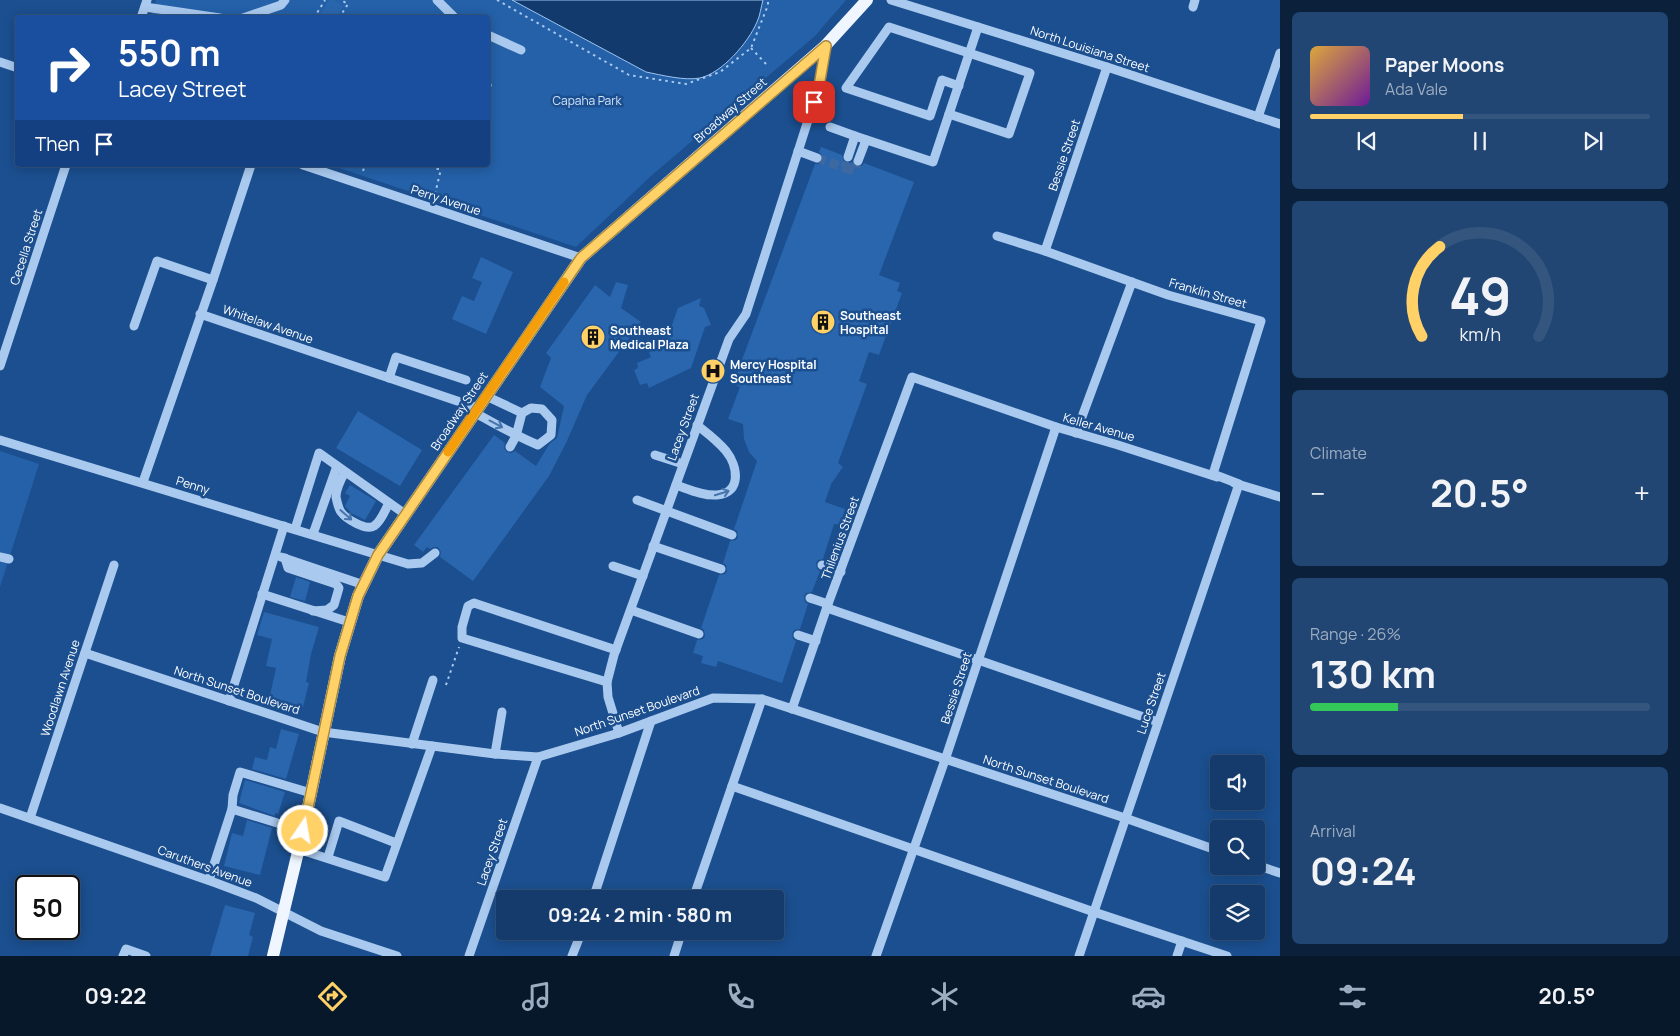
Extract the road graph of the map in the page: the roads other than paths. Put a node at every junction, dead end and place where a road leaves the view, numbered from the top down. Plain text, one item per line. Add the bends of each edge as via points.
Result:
1 (285, 0) edge
2 (437, 0) edge
3 (867, 0) edge
4 (892, 0) edge
5 (146, 3) edge
6 (142, 15) edge
7 (205, 15) edge
8 (252, 15) edge
9 (452, 15) edge
10 (978, 27) junction
11 (490, 36) edge
12 (826, 46) junction
13 (520, 50) dead end
14 (969, 52) junction
15 (1280, 53) edge
16 (0, 62) edge
17 (15, 67) edge
18 (1107, 67) junction
19 (958, 86) junction
20 (949, 114) junction
21 (1258, 117) junction
22 (1280, 124) edge
23 (830, 127) dead end
24 (856, 136) junction
25 (866, 140) junction
26 (798, 151) junction
27 (848, 157) tunnel mouth
28 (817, 158) tunnel mouth
29 (858, 160) tunnel mouth
30 (65, 167) edge
31 (250, 167) edge
32 (308, 167) edge
33 (997, 236) dead end
34 (1045, 251) junction
35 (581, 258) junction
36 (213, 280) junction
37 (1132, 282) junction
38 (200, 314) junction
39 (134, 326) dead end
40 (0, 366) edge
41 (912, 377) joint
42 (389, 378) junction
43 (466, 380) dead end
44 (486, 396) junction
45 (476, 411) junction
46 (522, 413) junction
47 (697, 425) junction
48 (1056, 427) junction
49 (1076, 433) junction
50 (516, 436) junction
51 (0, 440) edge
52 (510, 447) dead end
53 (656, 455) dead end
54 (683, 464) junction
55 (341, 469) junction
56 (143, 482) junction
57 (1238, 484) junction
58 (676, 485) junction
59 (1280, 497) edge
60 (636, 500) dead end
61 (389, 504) junction
62 (666, 512) junction
63 (405, 514) junction
64 (284, 526) junction
65 (295, 529) junction
66 (313, 534) junction
67 (732, 535) dead end
68 (654, 546) junction
69 (435, 553) dead end
70 (275, 555) junction
71 (378, 555) junction
72 (285, 558) junction
73 (114, 565) dead end
74 (822, 565) dead end
75 (613, 566) dead end
76 (721, 569) dead end
77 (841, 572) junction
78 (643, 576) junction
79 (364, 586) junction
80 (262, 594) junction
81 (810, 598) dead end
82 (828, 606) junction
83 (631, 610) junction
84 (313, 611) junction
85 (349, 622) junction
86 (699, 634) dead end
87 (798, 635) dead end
88 (816, 641) junction
89 (616, 650) junction
90 (85, 653) junction
91 (978, 660) junction
92 (433, 680) dead end
93 (607, 682) junction
94 (762, 699) junction
95 (229, 701) junction
96 (792, 709) junction
97 (502, 712) dead end
98 (651, 721) junction
99 (1158, 722) junction
100 (323, 732) junction
101 (619, 733) junction
102 (412, 744) junction
103 (432, 746) junction
104 (496, 754) junction
105 (538, 756) junction
106 (945, 760) junction
107 (732, 786) junction
108 (311, 793) junction
109 (0, 808) edge
110 (232, 809) junction
111 (30, 818) junction
112 (1125, 818) junction
113 (303, 831) junction
114 (396, 844) junction
115 (1210, 848) edge
116 (298, 849) junction
117 (914, 850) junction
118 (328, 857) junction
119 (1265, 868) edge
120 (1280, 873) edge
121 (209, 880) junction
122 (596, 890) edge
123 (696, 890) edge
124 (1094, 912) junction
125 (283, 913) junction
126 (578, 940) edge
127 (679, 940) edge
128 (1182, 941) junction
129 (123, 956) edge
130 (146, 956) edge
131 (273, 956) edge
132 (397, 956) edge
133 (469, 956) edge
134 (572, 956) edge
135 (674, 956) edge
136 (876, 956) edge
137 (1079, 956) edge
138 (1177, 956) edge
139 (1227, 956) edge

1 - 8 street via 281,5
2 - 9 street
3 - 12 main road, Broadway Street
4 - 10 street, North Louisiana Street
5 - 6 street
5 - 7 street
10 - 14 street
10 - 18 street, North Louisiana Street
11 - 13 street
12 - 26 street, Lacey Street via 819,86
12 - 35 main road, Broadway Street
14 - 19 street
14 - 19 street via 889,27 846,88 930,116 942,80
14 - 20 street via 1030,73 1009,134
15 - 21 street
16 - 17 street
18 - 21 street, North Louisiana Street
18 - 34 street, Bessie Street
19 - 20 street
20 - 25 street via 933,162
21 - 22 street, North Louisiana Street
23 - 24 street
24 - 25 street
24 - 27 street
25 - 29 street
26 - 28 street
26 - 47 street, Lacey Street via 746,314 729,339
30 - 40 street, Cecella Street
31 - 36 street
32 - 35 street, Perry Avenue
33 - 34 street, Franklin Street
34 - 37 street, Franklin Street
35 - 44 main road, Broadway Street
36 - 38 street
36 - 39 street via 157,261
37 - 49 street
37 - 57 street, Franklin Street via 1261,321 1213,474
38 - 42 street, Whitelaw Avenue
38 - 56 street
41 - 48 street, Keller Avenue
41 - 77 street, Thilenius Street
42 - 43 street via 396,358
42 - 45 street, Whitelaw Avenue
44 - 45 main road, Broadway Street
44 - 46 street
45 -> 50 street, Whitelaw Avenue
45 - 63 main road, Broadway Street
46 - 50 street
46 - 50 street via 530,408 542,409 552,420 551,435 538,445
47 - 54 street, Lacey Street
58 -> 47 street via 716,495 726,494 736,480 727,452
48 - 49 street, Keller Avenue
48 - 91 street, Bessie Street
49 - 57 street, Keller Avenue
50 - 52 street
51 - 56 street, Penny
53 - 54 street
54 - 58 street, Lacey Street
55 - 61 street
55 -> 61 street via 336,498 345,516 364,528 370,528 378,522
55 - 65 street via 319,453
55 - 66 street
56 - 64 street, Penny
57 - 59 street, Keller Avenue
57 - 99 street, Luce Street
58 - 62 street, Lacey Street
60 - 62 street
61 - 63 street
62 - 67 street
62 - 68 street, Lacey Street
63 - 71 main road, Broadway Street
64 - 65 street, Penny
64 - 70 street
65 - 66 street, Penny
66 - 71 street, Penny
68 - 76 street
68 - 78 street, Lacey Street
69 - 71 street, Penny via 422,564 408,564
70 - 72 street
70 - 80 street
71 - 79 main road, Broadway Street
72 - 79 street
72 - 84 street via 288,568 336,584 339,588 334,606
73 - 90 street, Woodlawn Avenue
74 - 77 street
75 - 78 street
77 - 82 street, Thilenius Street
78 - 83 street, Lacey Street
79 - 85 main road, Broadway Street
80 - 84 street
80 - 95 street
81 - 82 street
82 - 88 street, Thilenius Street
82 - 91 street
83 - 86 street
83 - 89 street, Lacey Street
84 - 85 street
85 - 100 main road, Broadway Street
87 - 88 street
88 - 96 street, Thilenius Street
89 - 93 street, Lacey Street
89 - 93 street via 474,603 468,606 462,627 462,638
90 - 95 street, North Sunset Boulevard
90 - 111 street, Woodlawn Avenue
91 - 99 street
91 - 106 street, Bessie Street
92 - 102 street
93 - 101 street, Lacey Street
94 - 96 street, North Sunset Boulevard
94 - 98 street, North Sunset Boulevard via 714,698
94 - 107 street
95 - 100 street, North Sunset Boulevard
96 - 106 street, North Sunset Boulevard
97 - 104 street
98 - 101 street, North Sunset Boulevard
98 - 122 street
99 - 112 street, Luce Street
100 - 102 street, North Sunset Boulevard
100 - 108 main road, Broadway Street
101 - 105 street, North Sunset Boulevard
102 - 103 street, North Sunset Boulevard
103 - 104 street, North Sunset Boulevard
103 - 114 street
104 - 105 street, North Sunset Boulevard
105 - 133 street, Lacey Street
106 - 112 street, North Sunset Boulevard
106 - 117 street, Bessie Street
107 - 117 street
107 - 123 street
108 - 110 street via 240,772
108 - 113 main road, Broadway Street
109 - 111 street, Caruthers Avenue
110 - 113 street
110 - 121 street
111 - 121 street, Caruthers Avenue
112 - 115 street, North Sunset Boulevard
112 - 124 street, Luce Street
113 - 116 main road, Broadway Street
114 - 118 street via 385,877
114 - 118 street via 339,821
116 - 118 street
116 - 125 main road, Broadway Street
117 - 124 street
117 - 136 street, Bessie Street
119 - 120 street
121 - 125 street, Caruthers Avenue via 256,898
124 - 128 street
124 - 137 street, Luce Street
125 - 131 main road, Broadway Street
125 - 132 street, Caruthers Avenue via 321,931
126 - 134 street
127 - 135 street
128 - 138 street
128 - 139 street
129 - 130 street via 126,950

